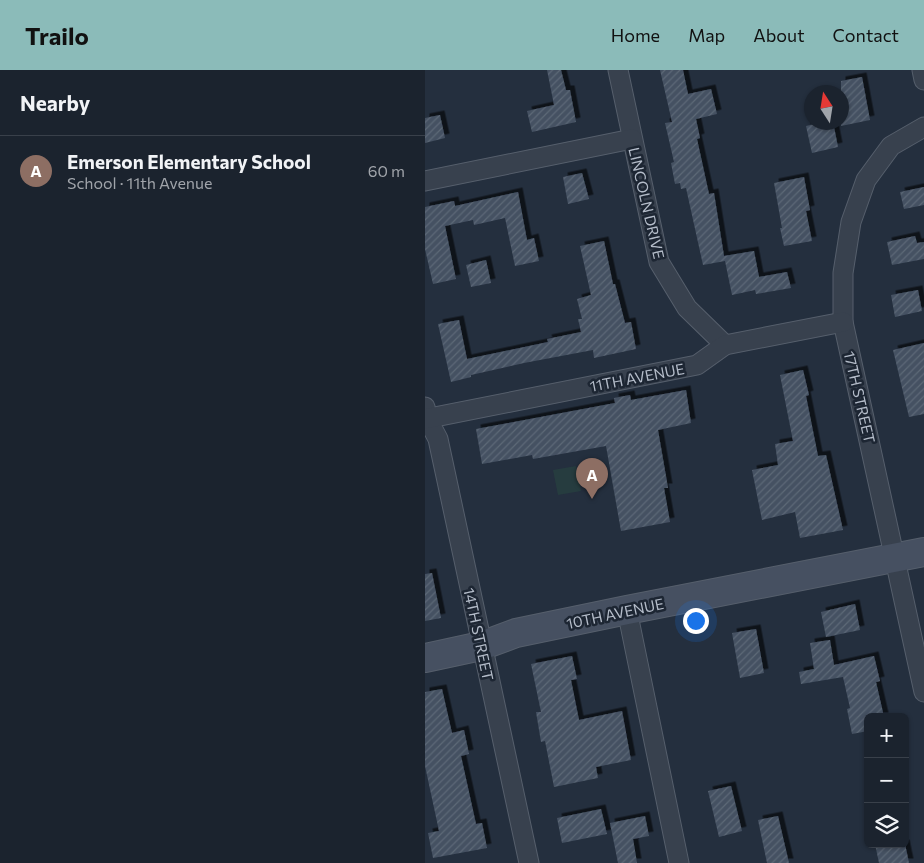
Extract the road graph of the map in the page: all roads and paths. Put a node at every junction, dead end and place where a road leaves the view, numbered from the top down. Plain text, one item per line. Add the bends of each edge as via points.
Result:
1 (618, 70) edge
2 (922, 70) edge
3 (924, 80) edge
4 (924, 126) edge
5 (632, 138) junction
6 (425, 181) edge
7 (843, 322) junction
8 (725, 345) junction
9 (426, 414) edge
10 (924, 552) edge
11 (895, 557) junction
12 (627, 610) junction
13 (481, 646) junction
14 (425, 658) edge
15 (924, 692) edge
16 (529, 863) edge
17 (679, 863) edge

1 - 5 street, LINCOLN DRIVE
2 - 3 street
4 - 7 street, 17TH STREET via 891,146 866,180 851,222 843,274
5 - 6 street
5 - 8 street, LINCOLN DRIVE via 659,262 687,308
7 - 8 street, 11TH AVENUE
7 - 11 street, 17TH STREET
8 - 9 street, 11TH AVENUE via 697,365
9 - 13 street, 14TH STREET via 438,439
10 - 11 street, 10TH AVENUE
11 - 12 street, 10TH AVENUE
11 - 15 street, 17TH STREET
12 - 13 street, 10TH AVENUE via 516,633
12 - 17 street
13 - 14 street, 10TH AVENUE
13 - 16 street, 14TH STREET

